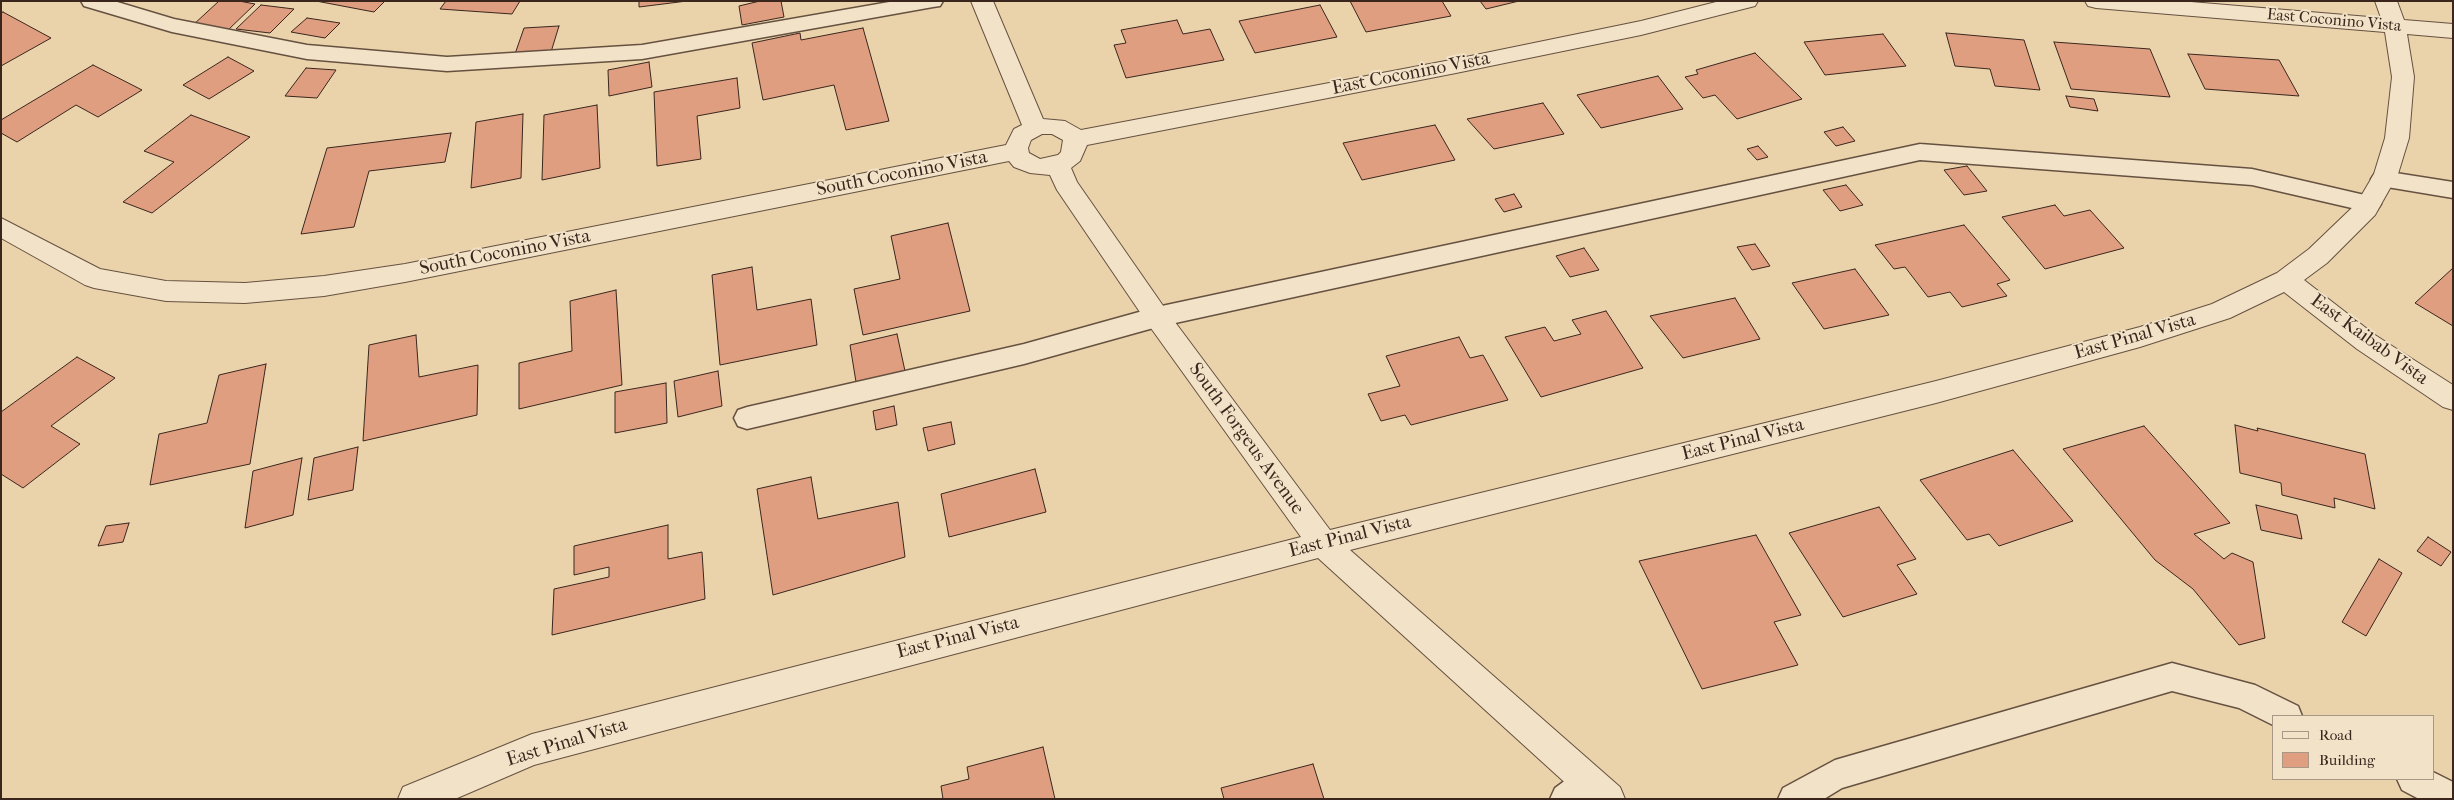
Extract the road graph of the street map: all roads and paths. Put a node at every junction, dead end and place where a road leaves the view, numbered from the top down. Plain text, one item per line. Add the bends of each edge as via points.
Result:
1 (91, 1) edge
2 (933, 1) edge
3 (982, 1) edge
4 (1746, 1) edge
5 (2096, 1) edge
6 (2386, 1) edge
7 (2394, 27) junction
8 (2453, 31) edge
9 (1035, 128) junction
10 (1074, 139) junction
11 (1016, 151) junction
12 (1058, 165) junction
13 (2383, 180) junction
14 (2453, 190) edge
15 (2369, 204) junction
16 (1, 227) edge
17 (2286, 280) junction
18 (1157, 317) junction
19 (2453, 399) edge
20 (747, 418) dead end
21 (1323, 544) junction
22 (2285, 715) edge
23 (2415, 780) edge
24 (1588, 793) edge
25 (2453, 798) edge
26 (415, 799) edge
27 (1794, 799) edge

1 - 2 lane via 172,26 307,52 447,64 642,52
3 - 9 street
4 - 10 street, East Coconino Vista via 1641,28
5 - 7 street, East Coconino Vista
6 - 7 street, East Pinal Vista
7 - 8 street, East Coconino Vista
7 - 13 street, East Pinal Vista via 2403,77 2402,103 2397,138
9 - 10 street via 1057,127 1066,130
9 - 11 street via 1022,135
10 - 12 street via 1072,155
11 - 12 street via 1022,161 1038,167
11 - 16 street, South Coconino Vista via 405,273 324,286 245,293 166,291 94,278
12 - 18 street, South Forgeus Avenue via 1066,184
13 - 14 lane
13 - 15 street, East Pinal Vista
15 - 17 street, East Pinal Vista via 2348,229
15 - 18 lane via 2252,177 1920,152
17 - 19 street, East Kaibab Vista via 2366,342
17 - 21 street, East Pinal Vista via 2221,311 2140,337 1936,392
18 - 20 lane via 1024,354
18 - 21 street, South Forgeus Avenue
21 - 24 street, South Forgeus Avenue
21 - 26 street, East Pinal Vista via 532,750
22 - 27 lane via 2244,695 2172,677 1835,775
23 - 25 lane

